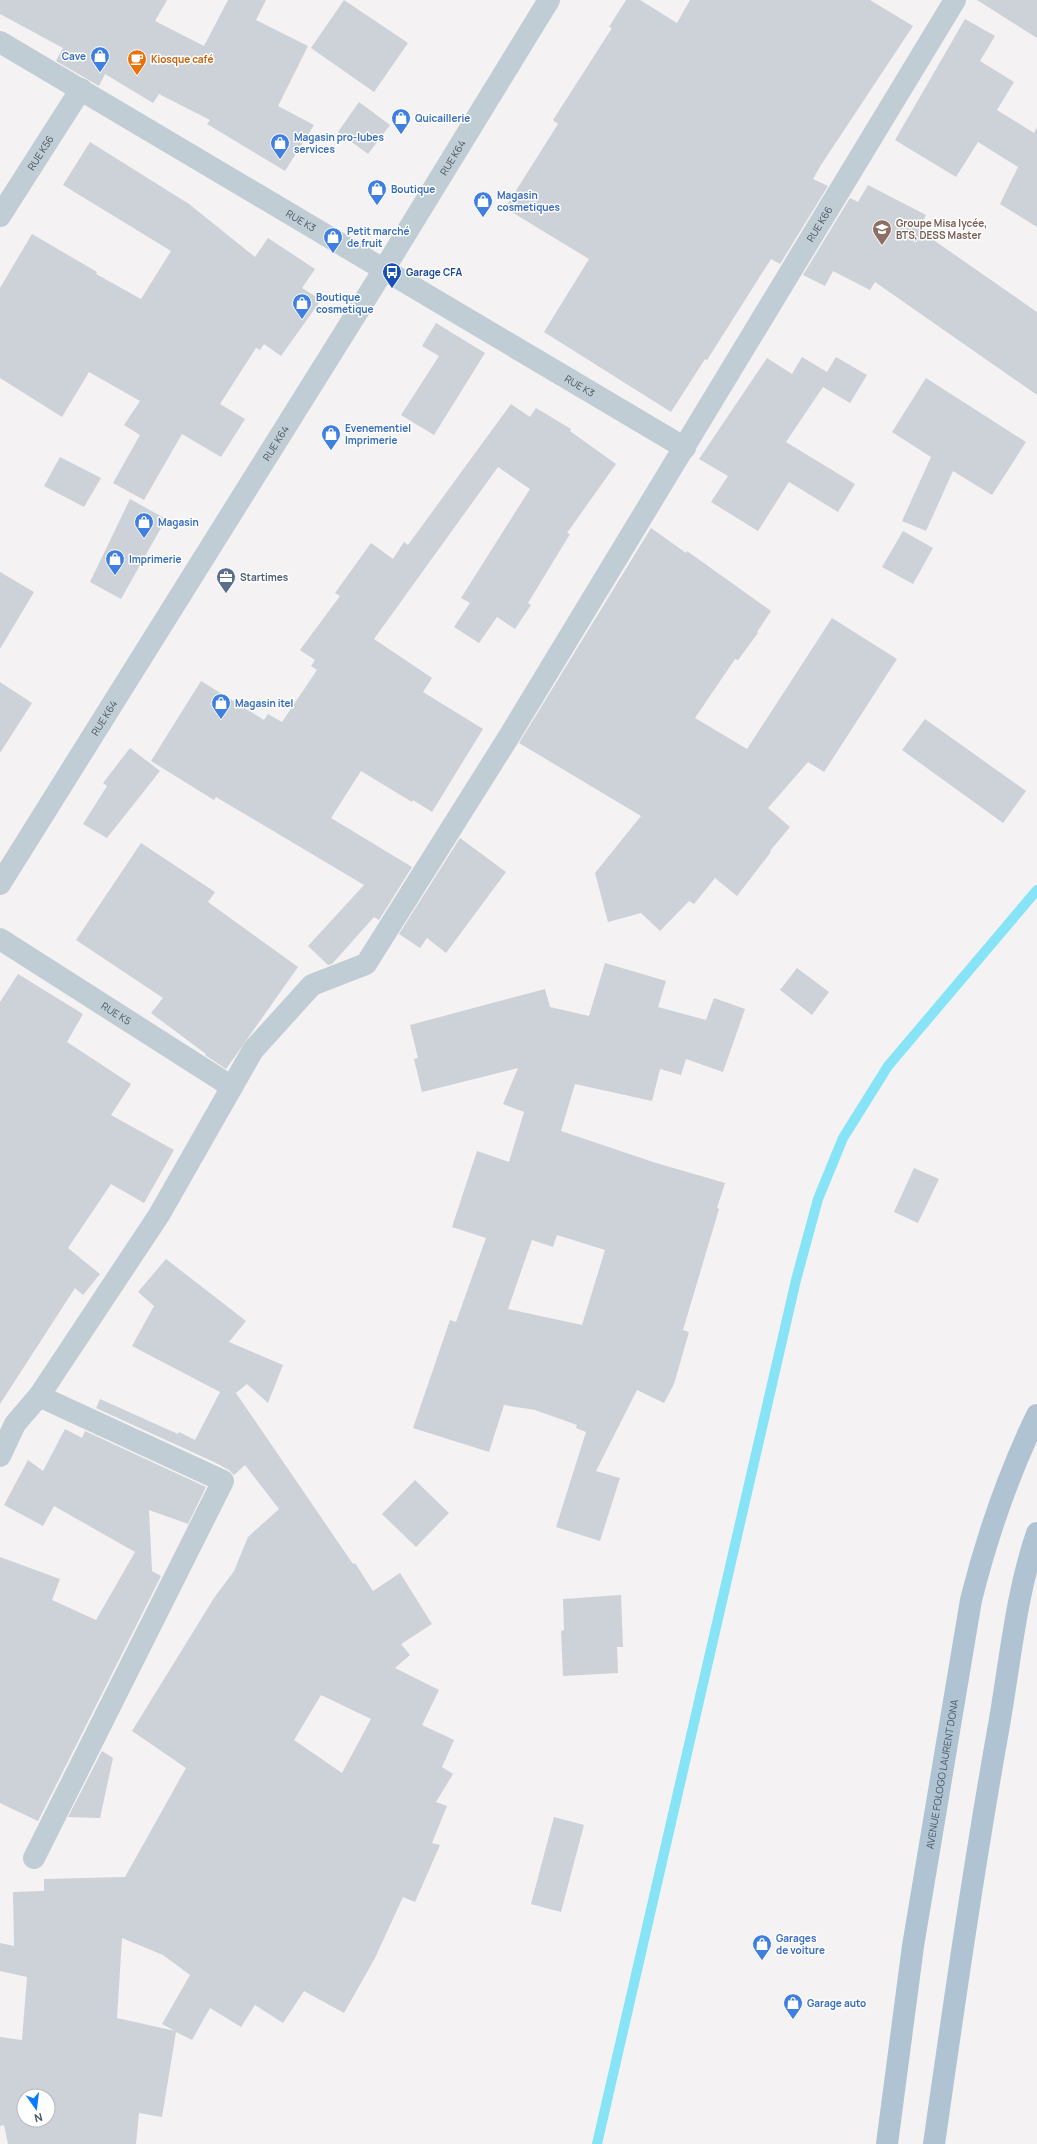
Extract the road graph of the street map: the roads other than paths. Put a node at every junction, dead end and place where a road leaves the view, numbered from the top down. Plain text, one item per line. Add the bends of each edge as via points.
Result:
1 (549, 0) edge
2 (955, 0) edge
3 (0, 42) edge
4 (80, 89) junction
5 (0, 216) edge
6 (383, 271) junction
7 (685, 448) junction
8 (0, 884) edge
9 (0, 938) edge
10 (232, 1087) junction
11 (39, 1396) junction
12 (1037, 1415) edge
13 (0, 1456) edge
14 (1037, 1533) edge
15 (34, 1858) dead end
16 (887, 2144) edge
17 (934, 2144) edge

1 - 6 street, RUE K64
2 - 7 street, RUE K66
3 - 4 street, RUE K3
4 - 5 street, RUE K56
4 - 6 street, RUE K3
6 - 7 street, RUE K3
6 - 8 street, RUE K64
7 - 10 street, RUE K66 via 366,964 312,985 253,1050
9 - 10 street, RUE K5
10 - 11 street, RUE K66 via 160,1215
11 - 13 street, RUE K66 via 15,1424
11 - 15 street via 223,1481
12 - 16 main road, AVENUE FOLOGO LAURENT DONA via 1000,1500 971,1600 913,1946
14 - 17 main road via 1024,1583 970,1895

